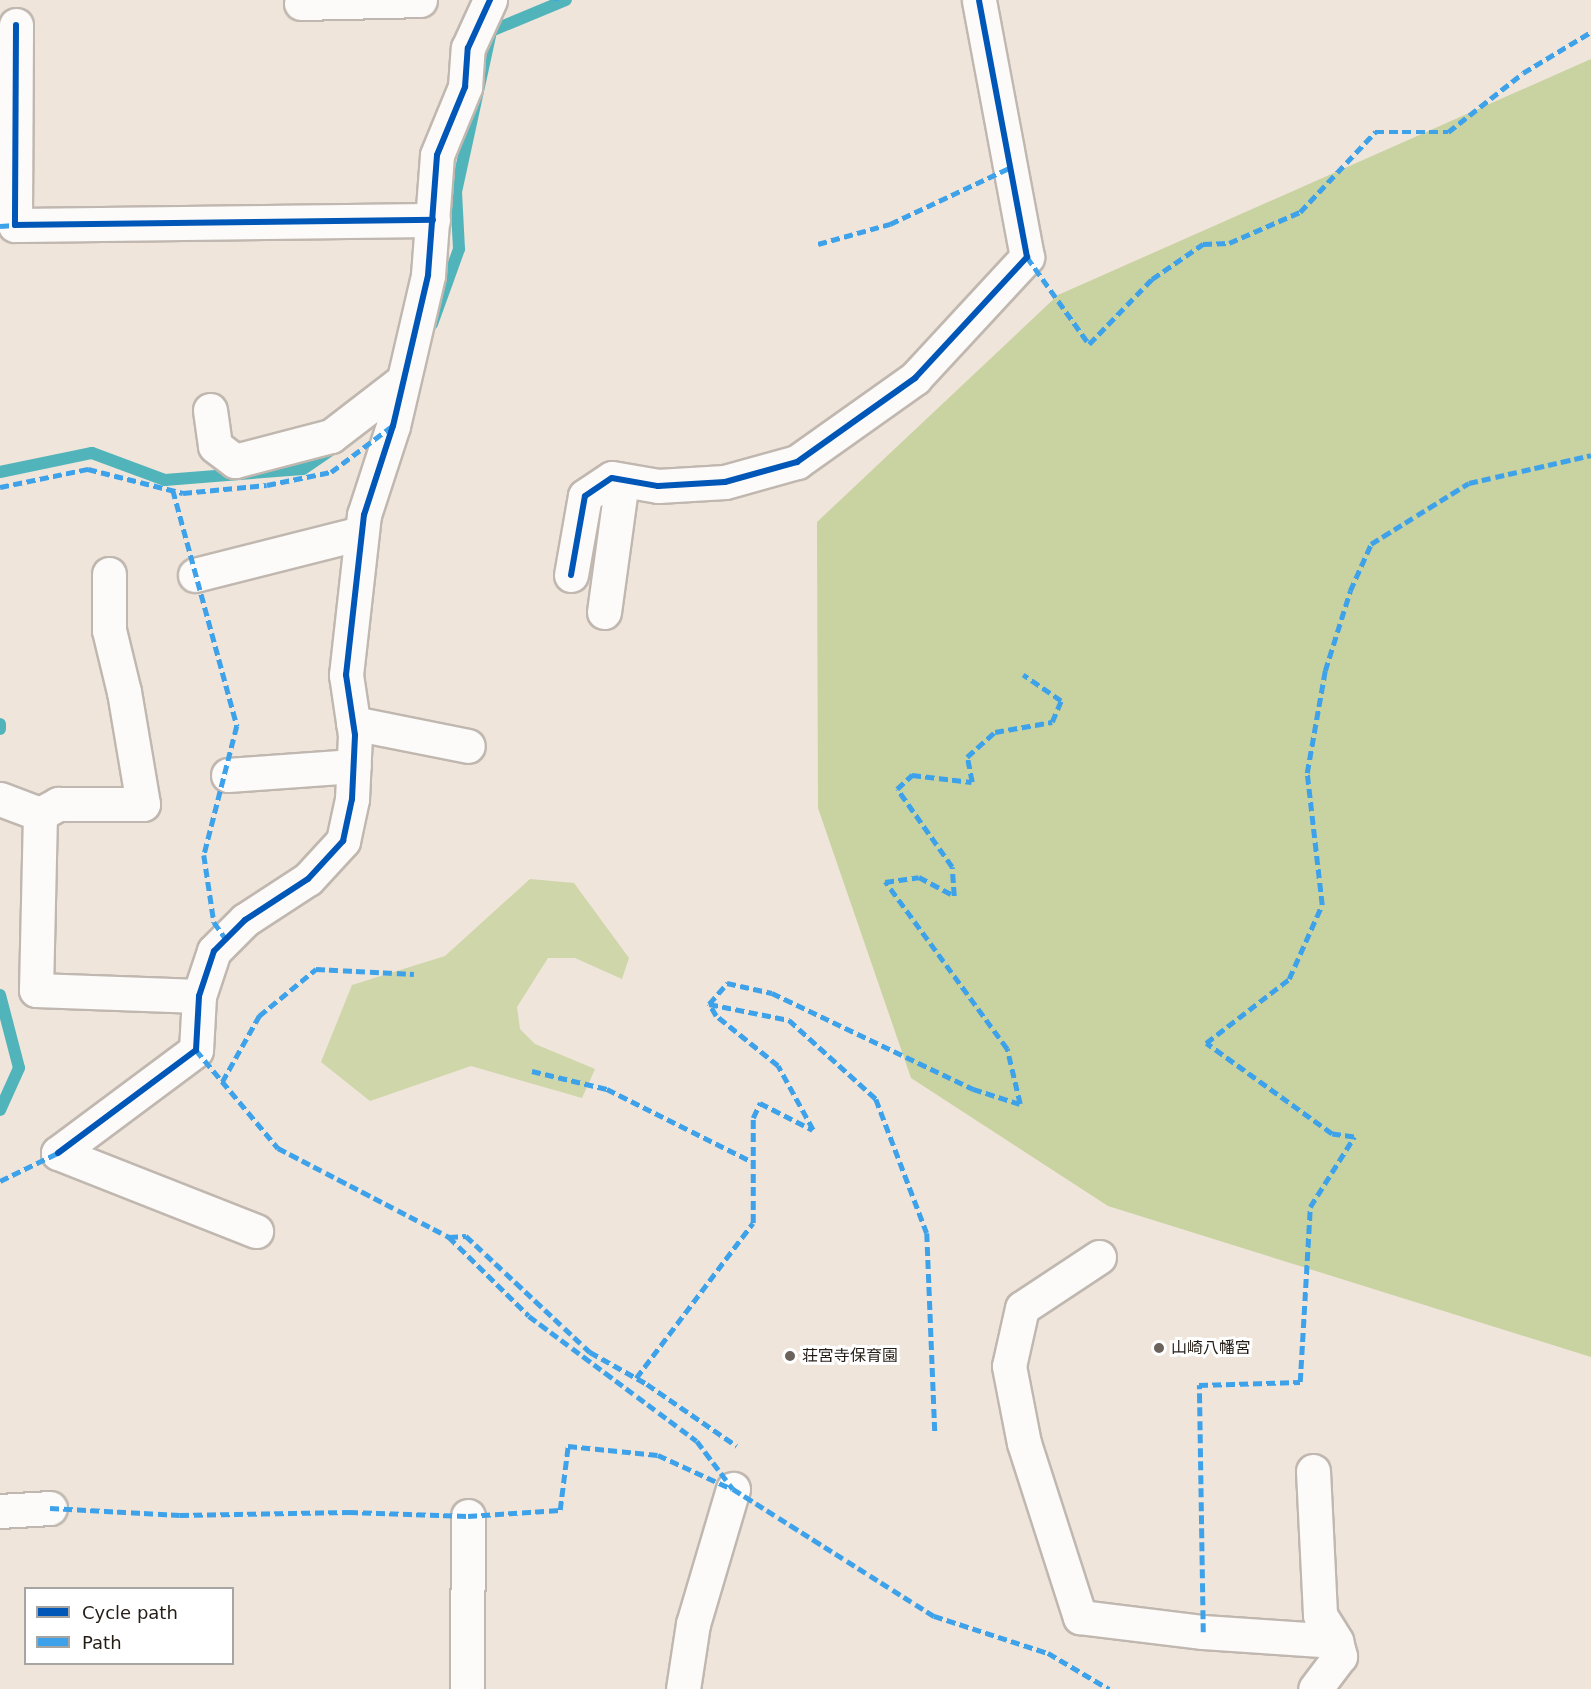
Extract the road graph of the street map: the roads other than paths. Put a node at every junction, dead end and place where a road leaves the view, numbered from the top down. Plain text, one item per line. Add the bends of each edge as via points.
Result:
1 (420, 0) edge
2 (490, 0) edge
3 (980, 0) edge
4 (301, 3) dead end
5 (16, 25) dead end
6 (433, 220) junction
7 (401, 382) junction
8 (210, 410) dead end
9 (622, 480) junction
10 (361, 533) junction
11 (109, 574) dead end
12 (570, 575) dead end
13 (195, 576) dead end
14 (604, 612) dead end
15 (353, 723) junction
16 (468, 746) dead end
17 (354, 766) junction
18 (228, 775) dead end
19 (0, 799) edge
20 (40, 814) junction
21 (199, 996) junction
22 (256, 1231) dead end
23 (1099, 1257) dead end
24 (1314, 1471) dead end
25 (733, 1489) dead end
26 (50, 1508) dead end
27 (0, 1511) edge
28 (468, 1516) dead end
29 (1336, 1641) junction
30 (466, 1689) edge
31 (684, 1689) edge
32 (1315, 1689) edge

1 - 4 street
2 - 6 street via 468,48 465,87 437,155
3 - 9 street via 1027,257 915,378 797,462 725,482 658,486
5 - 6 street via 15,225
6 - 7 street via 428,275
7 - 8 street via 331,436 235,461 215,446
7 - 10 street via 393,426
9 - 12 street via 612,478 585,496
9 - 14 street
10 - 13 street
10 - 15 street via 346,675
11 - 20 street via 109,630 143,804 58,804
15 - 16 street
15 - 17 street
17 - 18 street
17 - 21 street via 343,842 308,879 245,920 214,951
19 - 20 street
20 - 21 street via 36,990
21 - 22 street via 196,1050 58,1153
23 - 29 street via 1022,1308 1009,1366 1024,1443 1080,1617 1203,1632
24 - 29 street via 1320,1615
25 - 31 street via 693,1624
26 - 27 street
28 - 30 street
29 - 32 street via 1340,1656

